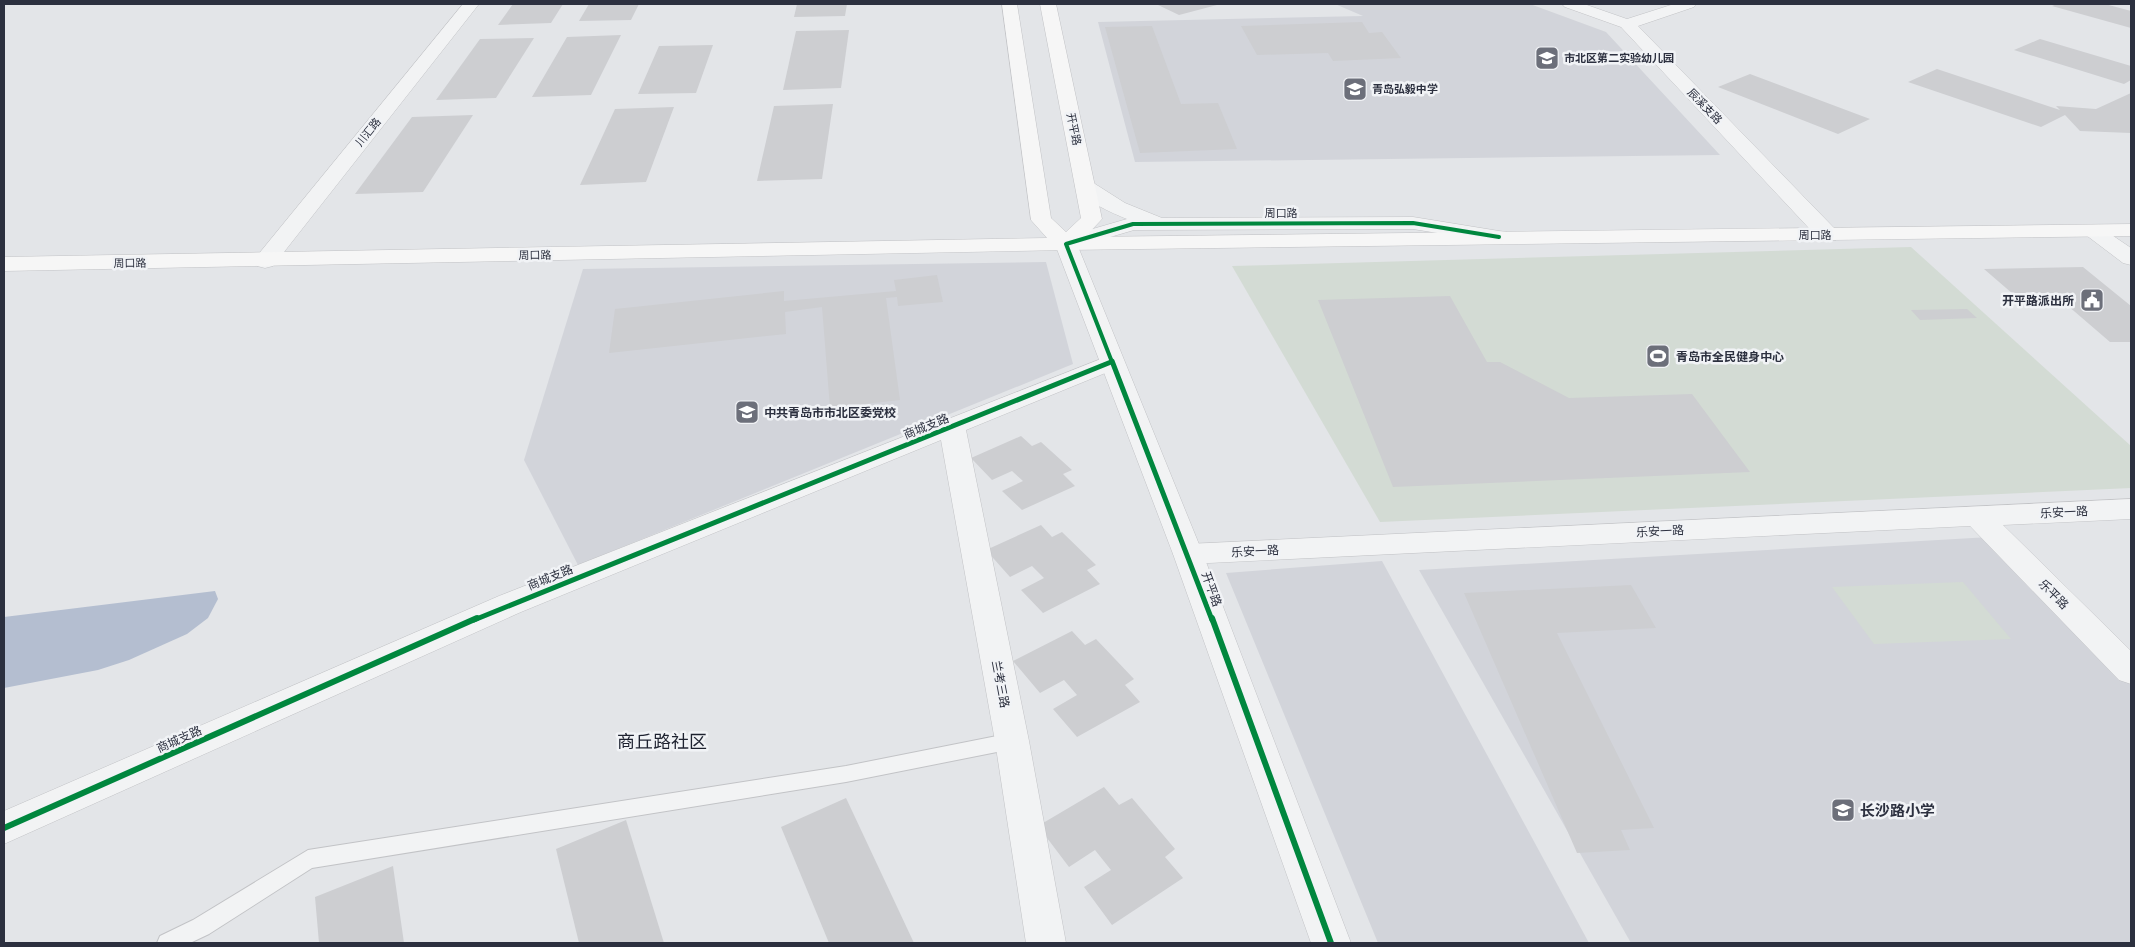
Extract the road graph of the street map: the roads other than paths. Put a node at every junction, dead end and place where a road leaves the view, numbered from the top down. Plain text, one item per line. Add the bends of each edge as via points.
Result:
1 (471, 4) edge
2 (1009, 4) edge
3 (1048, 4) edge
4 (1570, 4) edge
5 (1689, 4) edge
6 (1626, 24) junction
7 (1085, 186) junction
8 (1165, 224) junction
9 (2131, 230) edge
10 (2093, 231) junction
11 (1828, 235) junction
12 (1499, 238) junction
13 (1066, 244) junction
14 (2131, 258) edge
15 (265, 261) junction
16 (4, 264) edge
17 (1111, 362) junction
18 (952, 426) junction
19 (2131, 509) edge
20 (1977, 516) junction
21 (1188, 554) junction
22 (2131, 672) edge
23 (1012, 741) junction
24 (4, 828) edge
25 (197, 935) edge
26 (168, 943) edge
27 (1046, 943) edge
28 (1331, 943) edge

1 - 15 street, 川汇路
2 - 13 main road, 开平路 via 1041,220
3 - 7 main road, 开平路
4 - 6 street
5 - 6 street
6 - 11 street, 辰溪支路
7 - 8 street via 1110,205
7 - 13 main road, 开平路 via 1092,219
8 - 12 street, 周口路 via 1413,223
8 - 13 street, 周口路 via 1133,224
9 - 10 main road, 周口路
10 - 11 main road, 周口路
10 - 14 street
11 - 12 main road, 周口路
12 - 13 main road, 周口路
13 - 15 main road, 周口路
13 - 17 street, 开平路
15 - 16 main road, 周口路
17 - 18 street, 商城支路
17 - 21 street, 开平路
18 - 23 street, 兰考三路
18 - 24 street, 商城支路 via 510,604
19 - 20 street, 乐安一路
20 - 21 street, 乐安一路
20 - 22 street, 乐平路
21 - 28 street, 开平路
23 - 25 lane via 846,774 308,859
23 - 27 street, 兰考三路
25 - 26 lane

